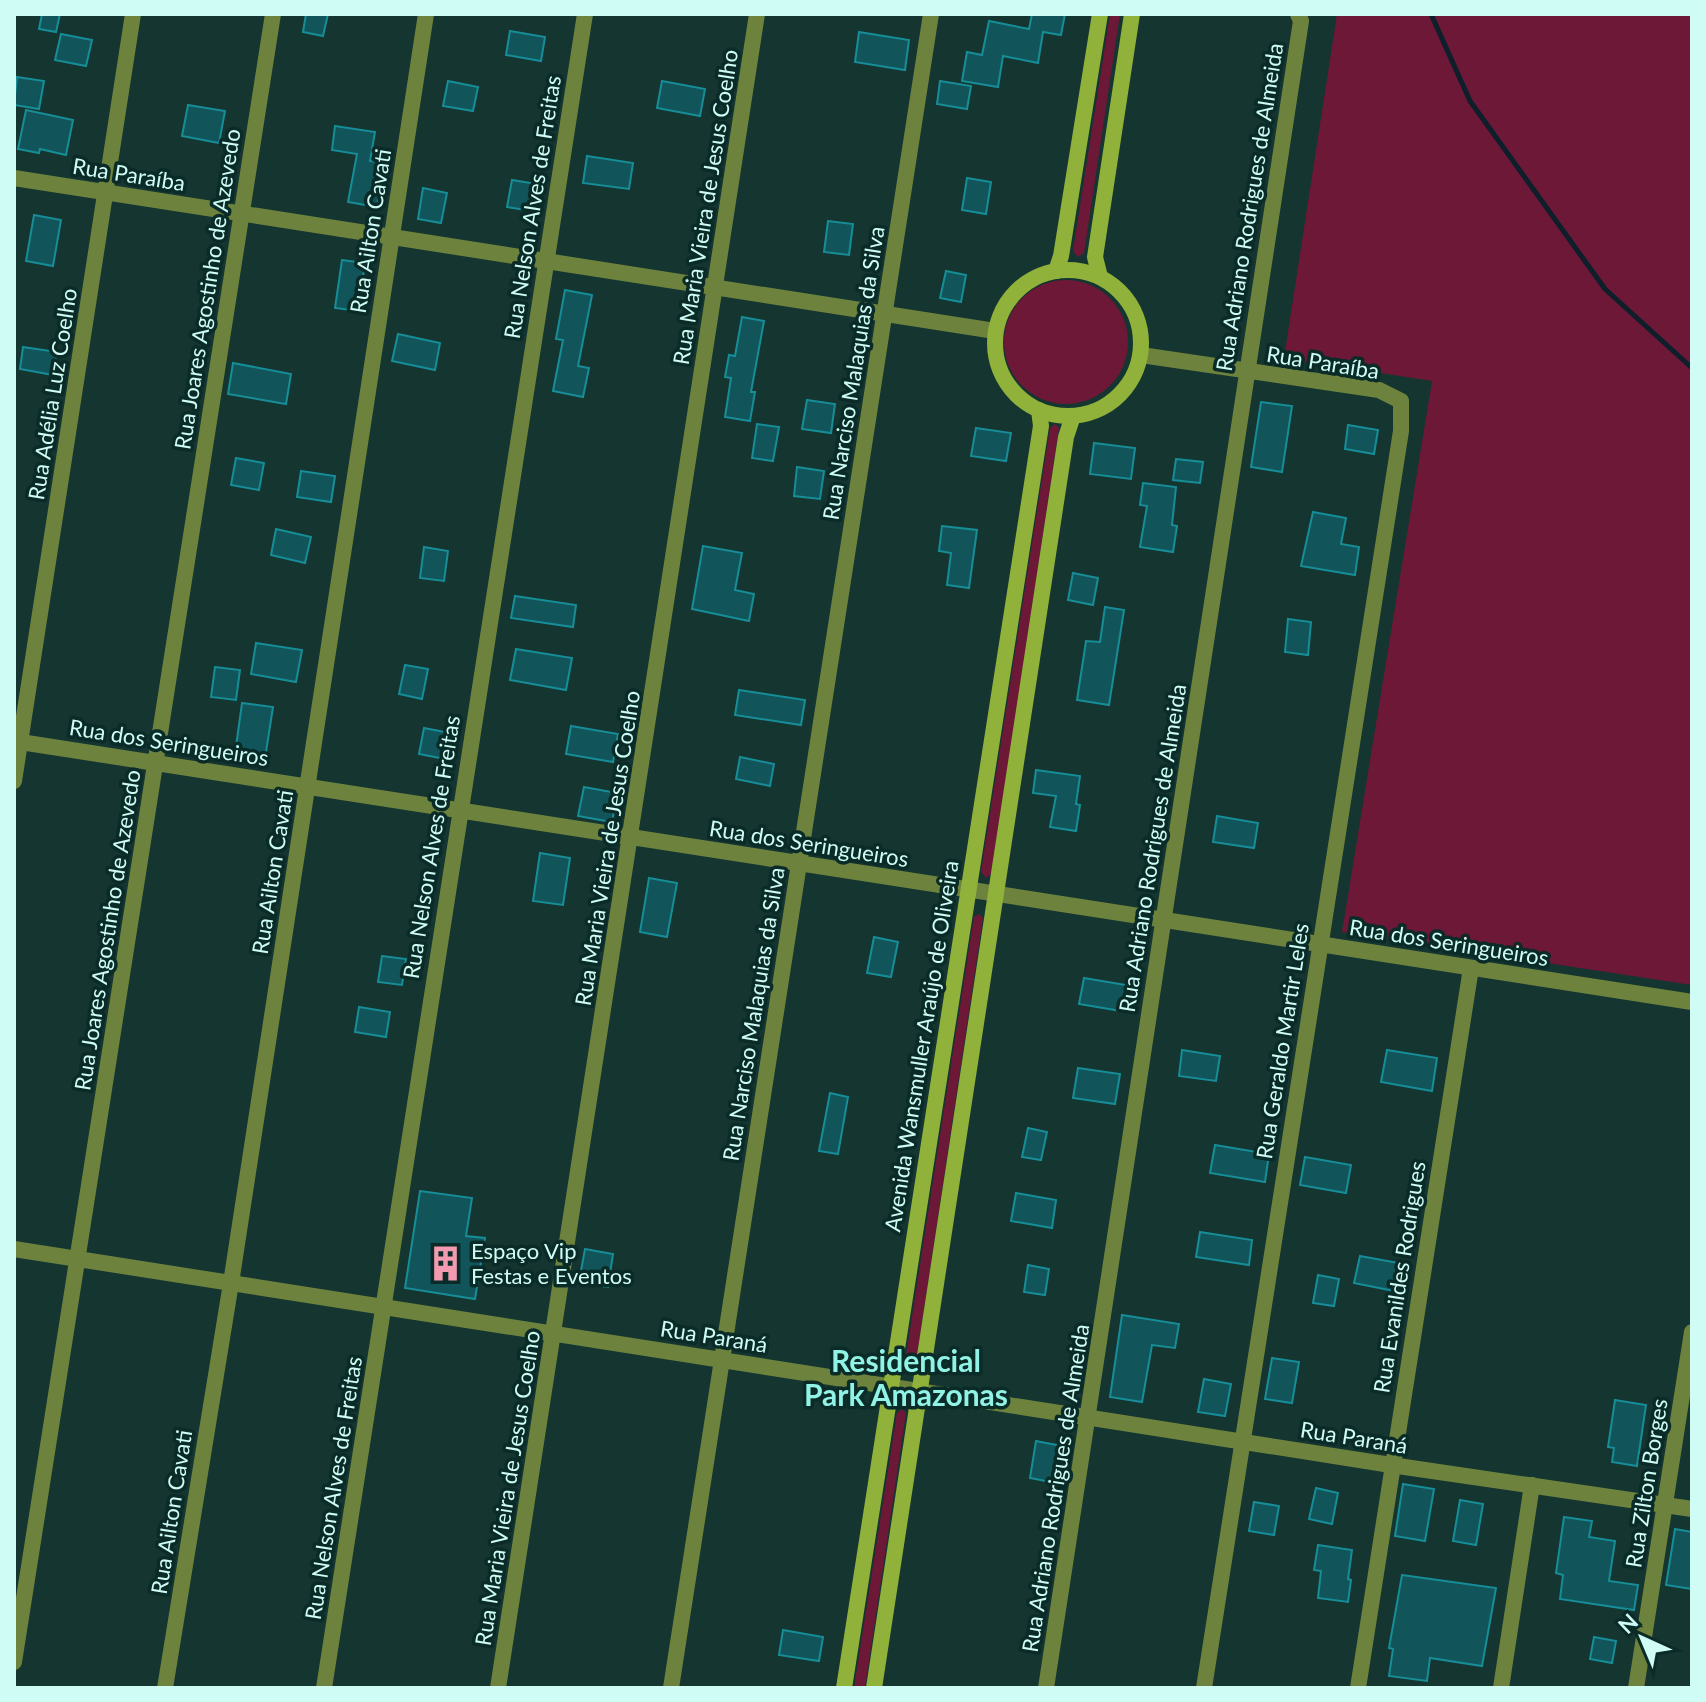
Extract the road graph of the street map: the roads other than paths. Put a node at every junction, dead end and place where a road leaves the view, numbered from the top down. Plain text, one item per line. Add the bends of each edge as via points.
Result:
1 (133, 14) edge
2 (273, 14) edge
3 (426, 14) edge
4 (585, 14) edge
5 (757, 14) edge
6 (931, 14) edge
7 (1100, 14) edge
8 (1132, 14) edge
9 (1298, 14) edge
10 (14, 178) edge
11 (105, 193) junction
12 (242, 214) junction
13 (391, 238) junction
14 (546, 262) junction
15 (1056, 271) junction
16 (1100, 277) junction
17 (715, 288) junction
18 (884, 314) junction
19 (995, 331) junction
20 (1141, 355) junction
21 (1246, 372) junction
22 (1401, 401) joint
23 (1039, 410) junction
24 (1073, 416) junction
25 (17, 742) edge
26 (155, 762) junction
27 (14, 781) edge
28 (307, 785) junction
29 (459, 809) junction
30 (631, 838) junction
31 (799, 863) junction
32 (967, 889) junction
33 (996, 893) junction
34 (1163, 921) junction
35 (1320, 944) junction
36 (1471, 968) junction
37 (1692, 1002) edge
38 (14, 1249) edge
39 (78, 1259) junction
40 (231, 1283) junction
41 (384, 1307) junction
42 (1692, 1332) edge
43 (553, 1333) junction
44 (721, 1360) junction
45 (890, 1386) junction
46 (919, 1390) junction
47 (1089, 1417) junction
48 (1242, 1442) junction
49 (1391, 1465) junction
50 (1532, 1485) junction
51 (1665, 1505) junction
52 (1692, 1509) edge
53 (14, 1662) edge
54 (165, 1688) edge
55 (324, 1688) edge
56 (498, 1688) edge
57 (671, 1688) edge
58 (844, 1688) edge
59 (874, 1688) edge
60 (1046, 1688) edge
61 (1204, 1688) edge
62 (1358, 1688) edge
63 (1501, 1688) edge
64 (1636, 1688) edge

1 - 11 street, Rua Adélia Luz Coelho
2 - 12 street, Rua Joares Agostinho de Azevedo
3 - 13 street, Rua Ailton Cavati
4 - 14 street, Rua Nelson Alves de Freitas
5 - 17 street, Rua Maria Vieira de Jesus Coelho
6 - 18 street, Rua Narciso Malaquias da Silva
7 - 15 street
8 - 16 street via 1095,257
9 - 21 street, Rua Adriano Rodrigues de Almeida
10 - 11 street, Rua Paraíba
11 - 12 street, Rua Paraíba
11 - 25 street, Rua Adélia Luz Coelho
12 - 13 street, Rua Paraíba
12 - 26 street, Rua Joares Agostinho de Azevedo
13 - 14 street, Rua Paraíba
13 - 28 street, Rua Ailton Cavati
14 - 17 street, Rua Paraíba
14 - 29 street, Rua Nelson Alves de Freitas
15 - 16 street via 1081,270
15 - 19 street via 1013,294
16 - 20 street via 1116,286 1132,306 1141,329
17 - 18 street, Rua Paraíba
17 - 30 street, Rua Maria Vieira de Jesus Coelho
18 - 19 street, Rua Paraíba
18 - 31 street, Rua Narciso Malaquias da Silva
19 - 23 street via 1000,372 1011,390
20 - 21 street, Rua Paraíba
20 - 24 street via 1133,379 1116,398
21 - 22 street, Rua Paraíba via 1379,390
21 - 34 street, Rua Adriano Rodrigues de Almeida
22 - 35 street, Rua Geraldo Martir Leles via 1401,431
23 - 24 street
23 - 32 street, Avenida Wansmuller Araújo de Oliveira via 1041,426
24 - 33 street
25 - 26 street, Rua dos Seringueiros
25 - 27 street, Rua Adélia Luz Coelho
26 - 28 street, Rua dos Seringueiros
26 - 39 street, Rua Joares Agostinho de Azevedo
28 - 29 street, Rua dos Seringueiros
28 - 40 street, Rua Ailton Cavati
29 - 30 street, Rua dos Seringueiros
29 - 41 street, Rua Nelson Alves de Freitas
30 - 31 street, Rua dos Seringueiros
30 - 43 street, Rua Maria Vieira de Jesus Coelho
31 - 32 street, Rua dos Seringueiros
31 - 44 street, Rua Narciso Malaquias da Silva
32 - 33 street, Rua dos Seringueiros
32 - 45 street, Avenida Wansmuller Araújo de Oliveira
33 - 34 street, Rua dos Seringueiros
33 - 46 street
34 - 35 street, Rua dos Seringueiros
34 - 47 street, Rua Adriano Rodrigues de Almeida
35 - 36 street, Rua dos Seringueiros
35 - 48 street, Rua Geraldo Martir Leles
36 - 37 street, Rua dos Seringueiros
36 - 49 street, Rua Evanildes Rodrigues
38 - 39 street, Rua Paraná
39 - 40 street, Rua Paraná
39 - 53 street, Rua Joares Agostinho de Azevedo
40 - 41 street, Rua Paraná
40 - 54 street, Rua Ailton Cavati
41 - 43 street, Rua Paraná
41 - 55 street, Rua Nelson Alves de Freitas
42 - 51 street, Rua Zilton Borges
43 - 44 street, Rua Paraná
43 - 56 street, Rua Maria Vieira de Jesus Coelho
44 - 45 street, Rua Paraná
44 - 57 street, Rua Narciso Malaquias da Silva
45 - 46 street, Rua Paraná
45 - 58 street, Avenida Wansmuller Araújo de Oliveira
46 - 47 street, Rua Paraná
46 - 59 street
47 - 48 street, Rua Paraná
47 - 60 street, Rua Adriano Rodrigues de Almeida
48 - 49 street, Rua Paraná
48 - 61 street, Rua Geraldo Martir Leles
49 - 50 street, Rua Paraná
49 - 62 street, Rua Evanildes Rodrigues
50 - 51 street, Rua Paraná
50 - 63 street
51 - 52 street, Rua Paraná
51 - 64 street, Rua Zilton Borges

